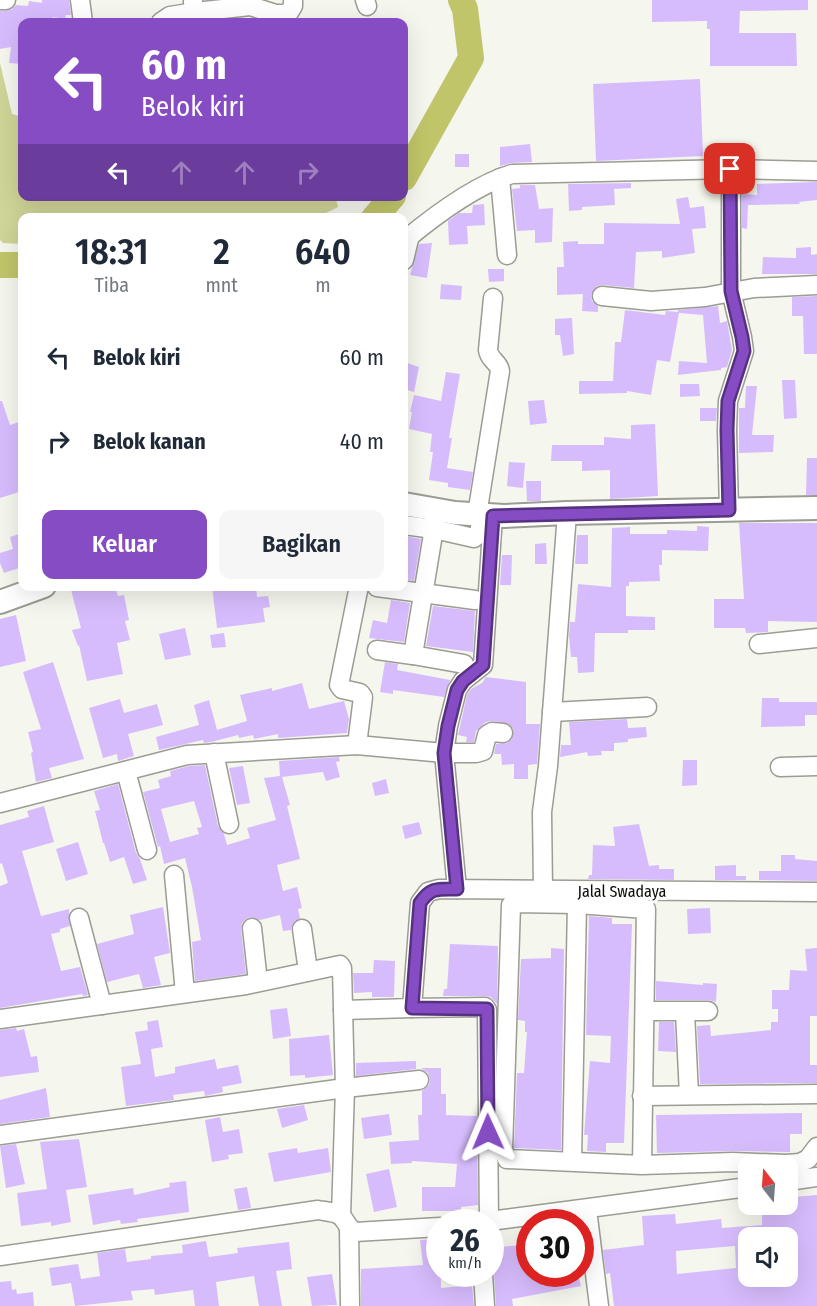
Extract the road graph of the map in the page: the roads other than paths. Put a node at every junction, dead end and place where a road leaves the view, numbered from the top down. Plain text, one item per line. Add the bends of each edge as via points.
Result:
1 (0, 0) edge
2 (6, 0) edge
3 (80, 0) edge
4 (293, 0) edge
5 (255, 4) edge
6 (194, 6) edge
7 (82, 18) edge
8 (167, 18) edge
9 (730, 169) junction
10 (817, 171) edge
11 (500, 178) junction
12 (408, 237) edge
13 (507, 255) dead end
14 (817, 285) edge
15 (731, 291) junction
16 (602, 296) dead end
17 (493, 298) dead end
18 (408, 506) edge
19 (817, 508) edge
20 (729, 510) junction
21 (567, 513) junction
22 (484, 515) junction
23 (435, 520) junction
24 (408, 524) edge
25 (408, 590) edge
26 (30, 591) edge
27 (358, 591) edge
28 (423, 592) junction
29 (475, 600) dead end
30 (0, 602) edge
31 (817, 638) edge
32 (759, 644) dead end
33 (377, 650) dead end
34 (413, 655) junction
35 (464, 664) dead end
36 (647, 707) dead end
37 (552, 711) junction
38 (503, 733) dead end
39 (357, 745) junction
40 (214, 753) junction
41 (444, 753) junction
42 (817, 766) edge
43 (780, 767) dead end
44 (126, 771) junction
45 (0, 803) edge
46 (229, 824) dead end
47 (147, 850) dead end
48 (174, 875) dead end
49 (457, 889) junction
50 (543, 890) junction
51 (817, 892) edge
52 (577, 904) junction
53 (79, 918) dead end
54 (252, 928) dead end
55 (302, 928) dead end
56 (308, 971) junction
57 (258, 982) junction
58 (185, 993) junction
59 (102, 1005) junction
60 (412, 1008) junction
61 (343, 1010) junction
62 (645, 1011) junction
63 (708, 1011) dead end
64 (686, 1012) junction
65 (0, 1019) edge
66 (418, 1080) dead end
67 (345, 1088) junction
68 (817, 1094) edge
69 (689, 1095) junction
70 (642, 1096) junction
71 (0, 1135) edge
72 (817, 1147) edge
73 (572, 1161) junction
74 (642, 1165) junction
75 (817, 1178) edge
76 (798, 1180) edge
77 (738, 1188) edge
78 (489, 1209) edge
79 (587, 1209) edge
80 (345, 1222) junction
81 (426, 1228) edge
82 (0, 1256) edge
83 (594, 1266) edge
84 (484, 1287) edge
85 (350, 1306) edge
86 (485, 1306) edge
87 (599, 1306) edge

1 - 2 street
3 - 7 street
4 - 5 street via 288,14 276,14
5 - 6 street
6 - 8 street
9 - 10 street
9 - 11 street via 533,172
9 - 15 street
11 - 12 street
11 - 13 street
14 - 15 street
15 - 16 street via 651,301
15 - 20 street via 744,351 728,401
17 - 22 street via 488,350 500,371
18 - 23 main road
19 - 20 main road
20 - 21 main road
21 - 22 main road
21 - 37 street
22 - 23 main road
22 - 41 street via 483,665 457,690
23 - 24 street
23 - 28 street
25 - 28 street
26 - 30 main road
27 - 39 street via 339,685 363,697
28 - 29 street
28 - 34 street
31 - 32 street
33 - 34 street
34 - 35 street
36 - 37 street
37 - 50 street via 542,812
38 - 41 street via 487,735 482,753
39 - 40 street
39 - 41 street
40 - 44 street via 187,755
40 - 46 street
41 - 49 street
42 - 43 street
44 - 45 street
44 - 47 street
48 - 58 street
49 - 50 street, Jalal Swadaya
49 - 60 street, Jalal Swadaya via 428,892 420,903
50 - 51 street, Jalal Swadaya
52 - 62 street via 645,909
52 - 73 street
52 - 73 street via 511,905 503,1150 507,1159 512,1160
53 - 59 street
54 - 57 street
55 - 56 street
56 - 57 street
56 - 61 street via 340,965
57 - 58 street
58 - 59 street
59 - 65 street
60 - 61 street
60 - 78 street via 487,1010
61 - 67 street
62 - 64 street
62 - 70 street
63 - 64 street
64 - 69 street
66 - 67 street
67 - 71 street
67 - 80 street
68 - 69 street
69 - 70 street
70 - 74 street
72 - 74 street via 800,1163
73 - 74 street
75 - 76 street
77 - 79 street
80 - 81 street via 355,1232 363,1233
80 - 82 street via 333,1212 306,1212
80 - 85 street
83 - 87 street
84 - 86 street

